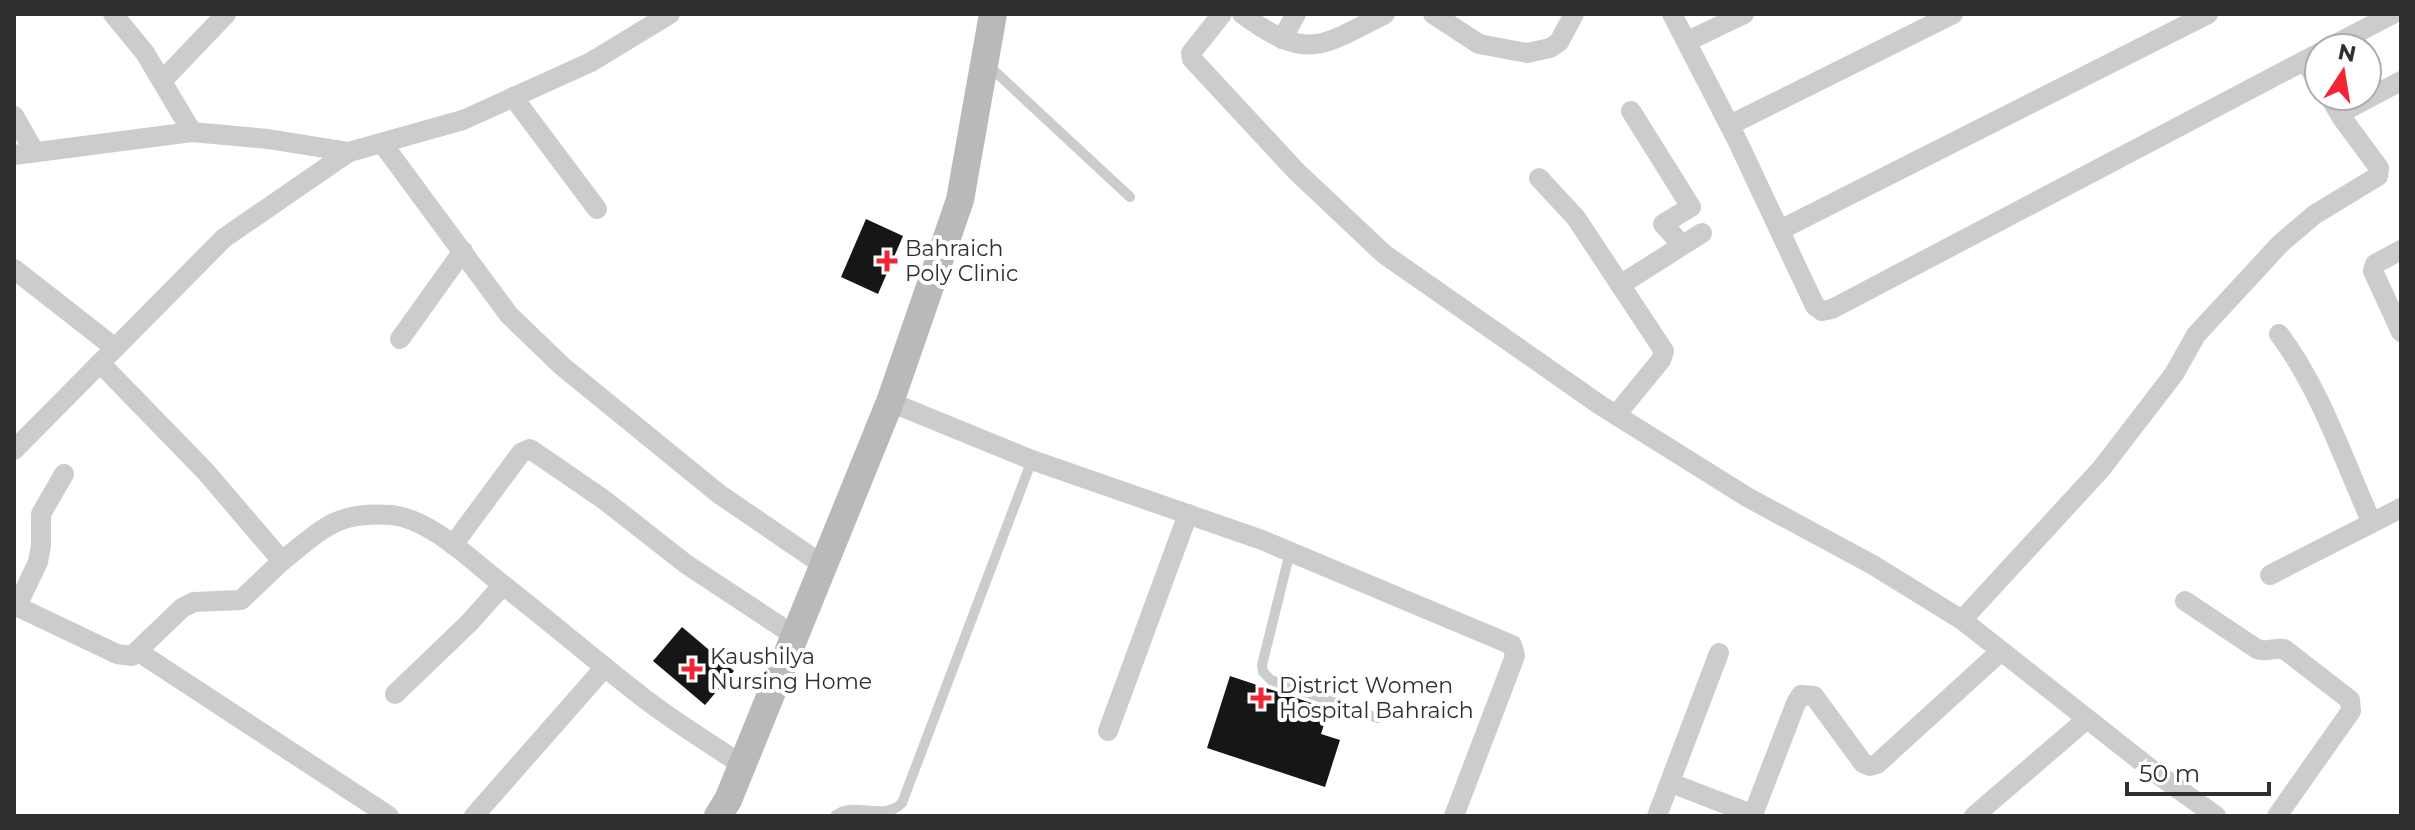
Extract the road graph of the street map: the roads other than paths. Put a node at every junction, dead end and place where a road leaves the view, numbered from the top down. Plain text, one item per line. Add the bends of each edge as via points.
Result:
1 (113, 14) edge
2 (226, 14) edge
3 (670, 14) edge
4 (993, 14) edge
5 (1222, 14) edge
6 (1242, 14) edge
7 (1296, 14) edge
8 (1385, 14) edge
9 (1433, 14) edge
10 (1574, 14) edge
11 (1672, 14) edge
12 (1744, 14) edge
13 (1953, 14) edge
14 (2208, 14) edge
15 (2393, 14) edge
16 (2359, 32) edge
17 (1282, 39) junction
18 (1688, 41) junction
19 (984, 62) junction
20 (2303, 62) edge
21 (162, 81) junction
22 (2401, 81) edge
23 (513, 97) junction
24 (1631, 111) dead end
25 (2338, 112) edge
26 (14, 116) edge
27 (2342, 118) junction
28 (1730, 125) junction
29 (192, 132) junction
30 (382, 143) junction
31 (349, 152) junction
32 (24, 153) edge
33 (1539, 178) dead end
34 (1130, 197) dead end
35 (597, 209) dead end
36 (1780, 230) junction
37 (1702, 233) dead end
38 (1682, 245) junction
39 (2401, 250) edge
40 (463, 251) junction
41 (14, 269) edge
42 (1620, 285) junction
43 (2401, 332) edge
44 (2279, 334) dead end
45 (400, 339) dead end
46 (108, 355) junction
47 (890, 402) junction
48 (1616, 415) junction
49 (14, 450) edge
50 (1032, 460) junction
51 (64, 474) dead end
52 (2401, 508) edge
53 (1188, 514) junction
54 (2372, 523) junction
55 (453, 545) junction
56 (1290, 552) junction
57 (282, 561) junction
58 (823, 565) junction
59 (2270, 575) dead end
60 (503, 585) junction
61 (2185, 601) dead end
62 (15, 606) edge
63 (1962, 620) junction
64 (795, 636) junction
65 (137, 651) junction
66 (2001, 651) junction
67 (1719, 653) dead end
68 (605, 667) junction
69 (395, 694) dead end
70 (1378, 718) dead end
71 (2087, 719) junction
72 (1108, 731) dead end
73 (742, 765) junction
74 (1671, 783) junction
75 (389, 816) edge
76 (474, 816) edge
77 (718, 816) edge
78 (835, 816) edge
79 (1454, 816) edge
80 (1657, 816) edge
81 (1974, 816) edge
82 (2216, 816) edge
83 (2277, 816) edge

1 - 21 street
2 - 21 street
3 - 23 street via 591,62
4 - 19 main road
5 - 48 street via 1191,53 1192,59 1296,171 1384,254
6 - 17 street
7 - 17 street
8 - 17 street via 1321,44 1301,46
9 - 10 street via 1479,44 1527,53 1559,42
11 - 18 street
12 - 18 street
13 - 28 street
14 - 36 street
15 - 16 street
18 - 28 street
19 - 34 lane
19 - 47 main road via 960,200
20 - 36 street via 1832,309 1815,306
21 - 29 street
22 - 27 street via 2348,109
23 - 30 street via 463,120
23 - 35 street
24 - 38 street via 1691,207 1663,224
25 - 27 street
26 - 32 street
27 - 63 street via 2380,173 2280,244 2196,335 2174,374 2101,469
28 - 36 street
29 - 31 street
29 - 32 street
30 - 31 street
30 - 40 street
31 - 46 street via 224,238
33 - 42 street via 1576,218
37 - 38 street
38 - 42 street
39 - 43 street via 2375,264 2373,271
40 - 45 street
40 - 58 street via 509,315 562,366 719,494
41 - 46 street
42 - 48 street via 1664,351
44 - 54 street via 2301,362
46 - 49 street
46 - 57 street
47 - 50 street
47 - 58 main road
48 - 63 street
50 - 53 street
50 - 78 lane via 902,803 888,811 843,810
51 - 62 street via 41,514 38,562
52 - 54 street
53 - 56 street
53 - 72 street
54 - 59 street
55 - 57 street via 393,515 361,515 337,519
55 - 60 street
55 - 64 street via 521,453 530,449 686,564
56 - 70 lane via 1263,672 1271,680
56 - 79 street via 1512,645 1515,656
57 - 65 street via 241,600 194,602 182,608
58 - 64 main road
60 - 68 street
60 - 69 street
61 - 83 street via 2257,649 2284,649 2350,700 2351,711
62 - 65 street via 117,654 132,656
63 - 66 street
64 - 73 main road
65 - 75 street
66 - 71 street
66 - 74 street via 1877,764 1863,763 1814,696 1806,694 1796,703 1754,812
67 - 74 street
68 - 73 street
68 - 76 street
71 - 81 street
71 - 82 street
73 - 77 main road
74 - 80 street

